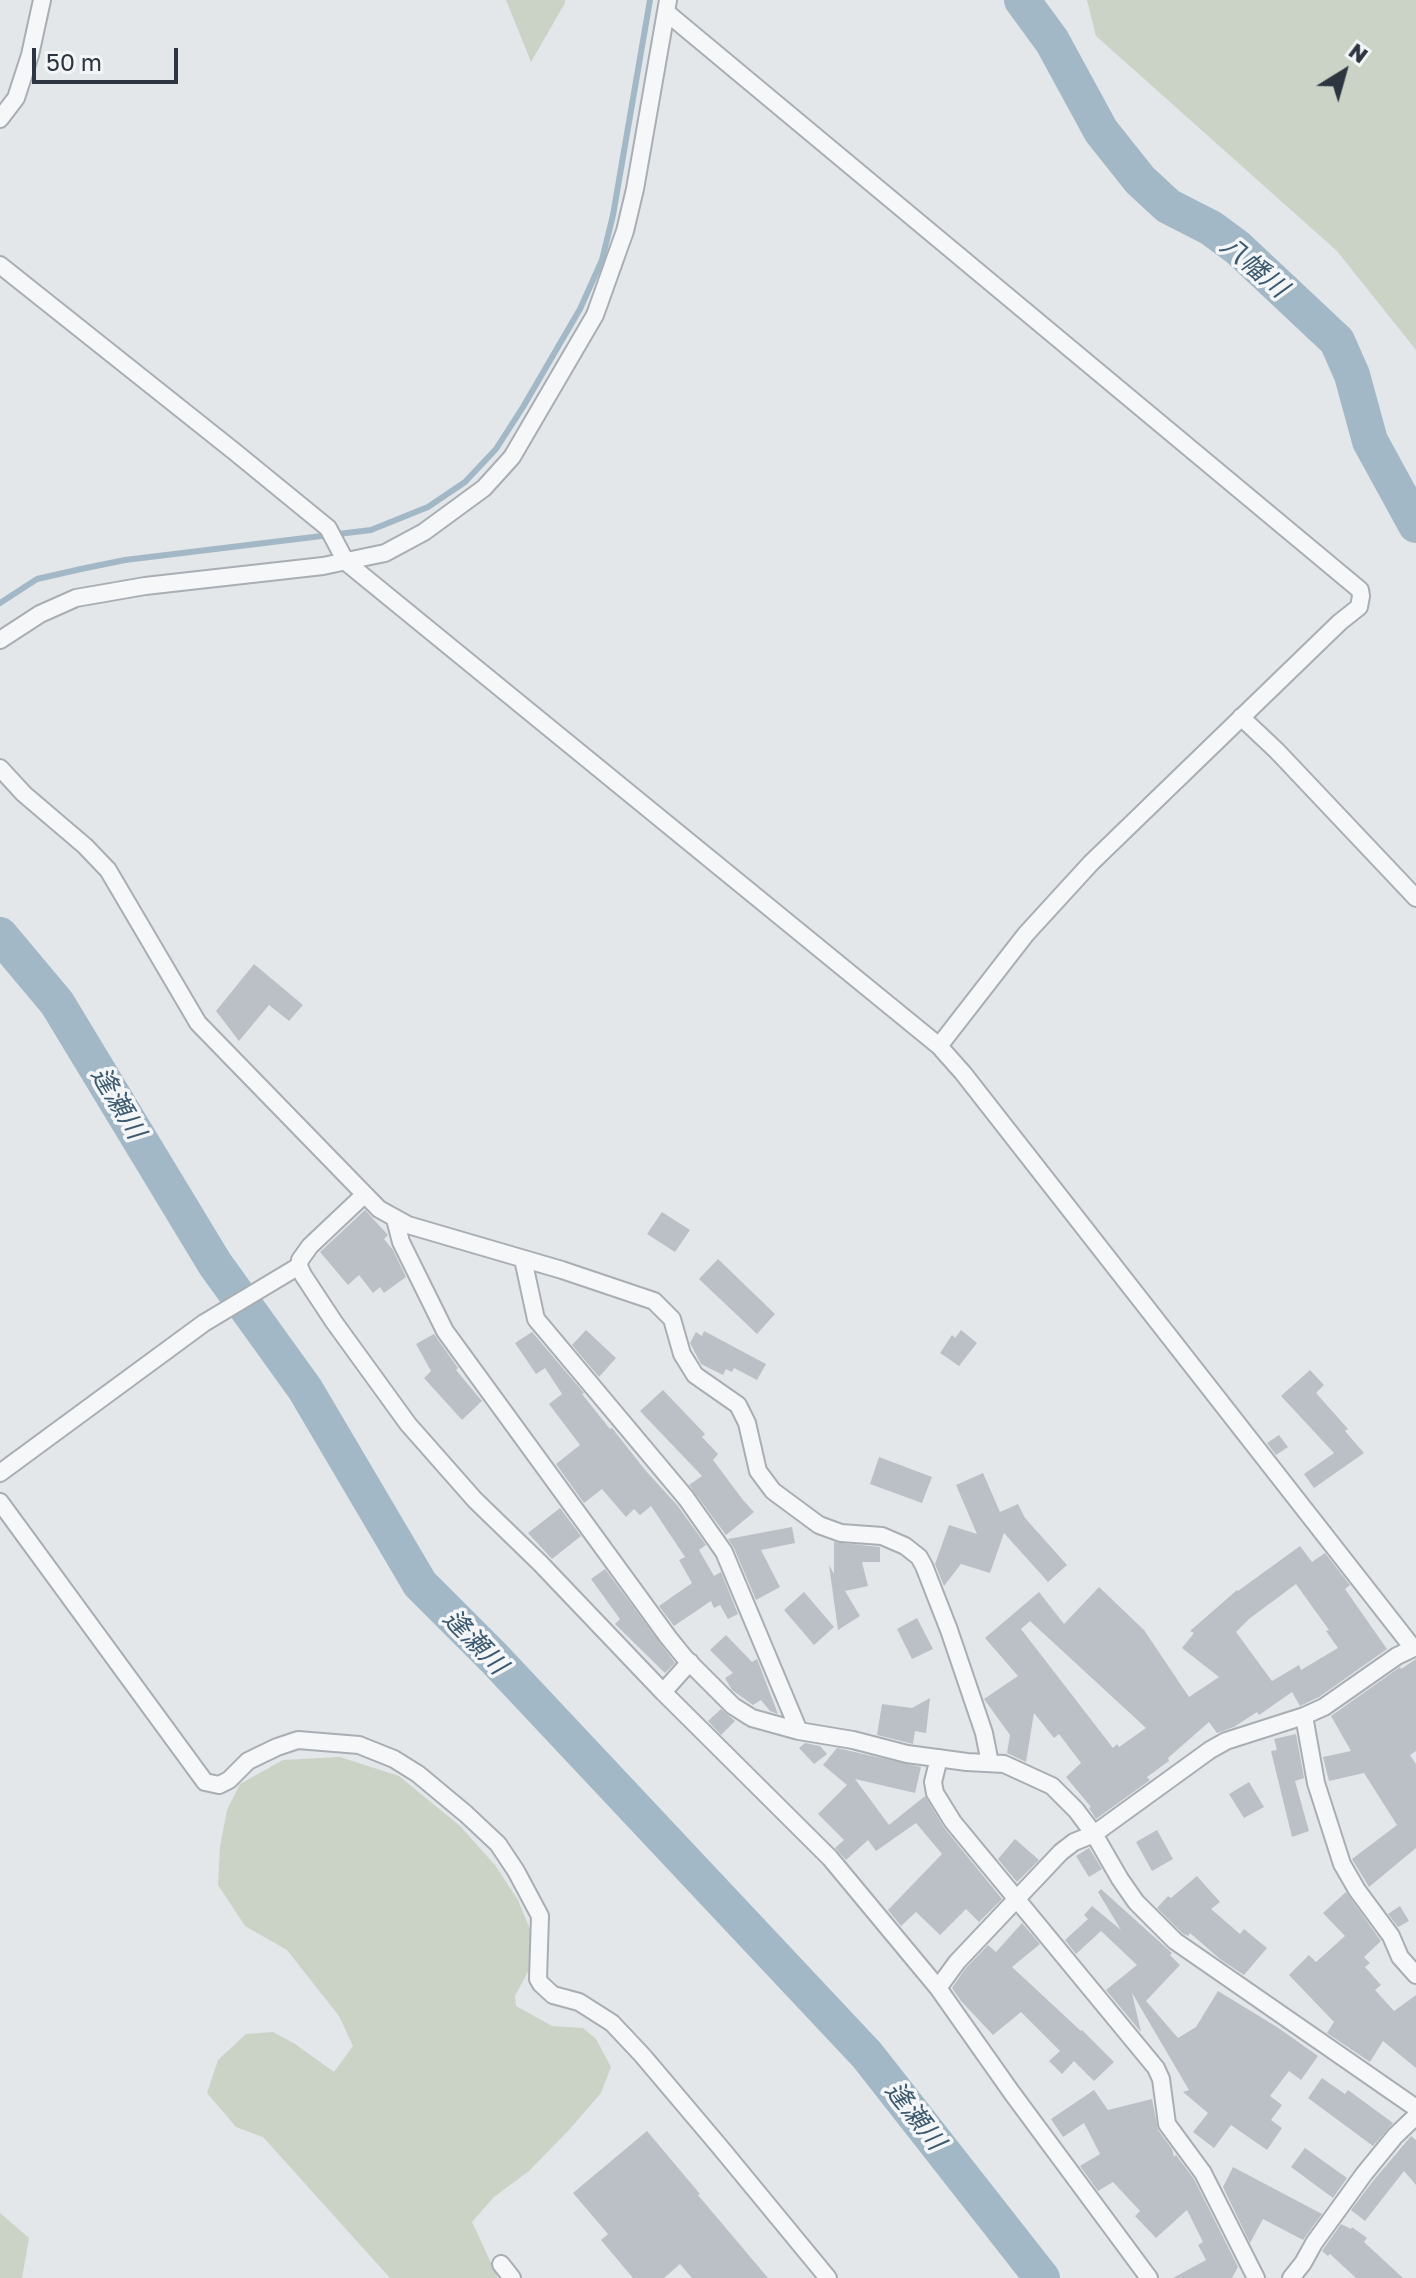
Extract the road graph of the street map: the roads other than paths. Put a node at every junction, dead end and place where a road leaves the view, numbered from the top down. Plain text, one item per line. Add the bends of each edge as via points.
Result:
1 (42, 0) edge
2 (667, 6) edge
3 (0, 119) edge
4 (0, 265) edge
5 (342, 555) junction
6 (0, 640) edge
7 (1241, 717) junction
8 (0, 768) edge
9 (1416, 898) edge
10 (939, 1046) junction
11 (364, 1195) junction
12 (395, 1219) junction
13 (523, 1259) junction
14 (292, 1270) junction
15 (0, 1473) edge
16 (0, 1502) edge
17 (1415, 1647) edge
18 (690, 1662) junction
19 (663, 1692) junction
20 (1304, 1716) junction
21 (799, 1731) junction
22 (939, 1758) junction
23 (990, 1763) junction
24 (1094, 1834) junction
25 (1017, 1898) junction
26 (1416, 1975) edge
27 (938, 1988) junction
28 (1416, 2108) edge
29 (1416, 2116) edge
30 (501, 2264) dead end
31 (512, 2278) edge
32 (828, 2278) edge
33 (1149, 2278) edge
34 (1256, 2278) edge
35 (1291, 2278) edge

1 - 3 street via 16,98
2 - 5 street via 625,231 595,315 512,457 484,488 424,532 385,553
2 - 7 street via 1360,590 1359,607
4 - 5 street via 328,528
5 - 6 street via 76,598
5 - 10 street
7 - 9 street
7 - 10 street via 1026,934
8 - 11 street via 102,862 198,1023
10 - 17 street
11 - 12 street
11 - 14 street
12 - 13 street
12 - 18 street via 445,1331
13 - 21 street via 536,1319 686,1498 724,1552
13 - 23 street via 654,1301 672,1319 682,1354 695,1375 738,1405 758,1471 773,1491 819,1525 841,1533 882,1536 919,1557 949,1630
14 - 15 street via 221,1312
14 - 19 street via 408,1424
16 - 32 street via 205,1782 219,1785 248,1761 298,1740 344,1743 394,1759 466,1814 498,1844 540,1916 541,1984 612,2023
17 - 20 street
18 - 19 street
18 - 21 street via 733,1706 752,1718
19 - 27 street via 830,1858
20 - 24 street via 1226,1741
20 - 26 street via 1316,1783 1342,1864
21 - 22 street
22 - 23 street
22 - 25 street via 933,1782 937,1798
23 - 24 street via 1019,1769 1052,1786
24 - 25 street via 1061,1852
24 - 28 street via 1136,1902 1175,1941
25 - 27 street
25 - 34 street via 1156,2068 1167,2124 1203,2173
27 - 33 street
29 - 35 street via 1364,2174
30 - 31 street

